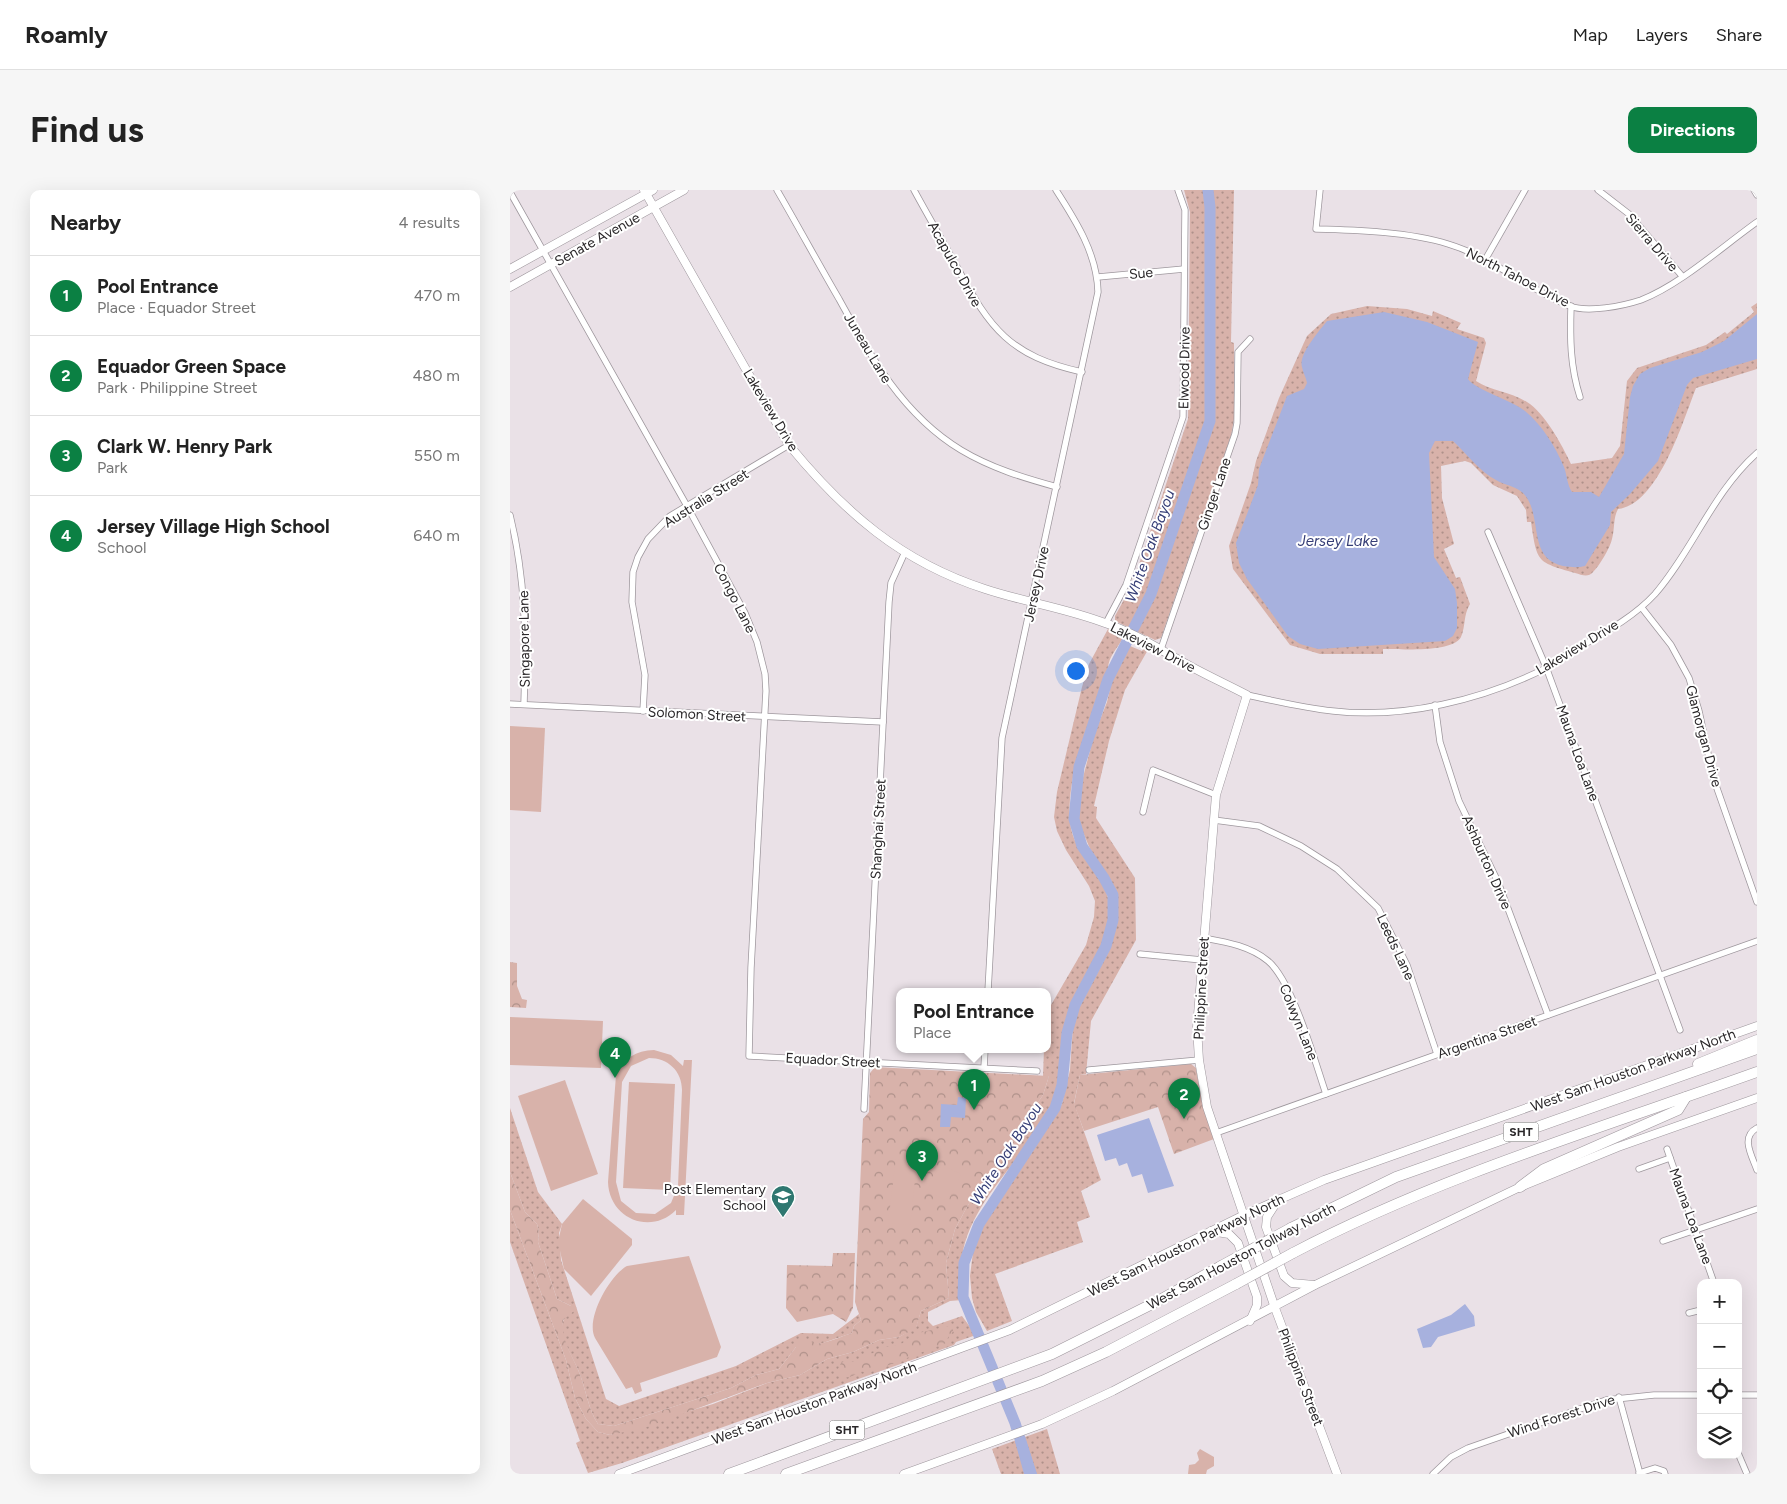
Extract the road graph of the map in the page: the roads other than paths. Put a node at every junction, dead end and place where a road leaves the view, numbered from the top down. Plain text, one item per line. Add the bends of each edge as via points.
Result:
1 (684, 190) edge
2 (777, 190) edge
3 (914, 190) edge
4 (1056, 190) edge
5 (1178, 190) edge
6 (1320, 190) edge
7 (1525, 190) edge
8 (1598, 190) edge
9 (1754, 190) edge
10 (647, 191) edge
11 (510, 192) edge
12 (1757, 195) edge
13 (653, 207) junction
14 (1757, 222) edge
15 (544, 251) junction
16 (1485, 260) junction
17 (551, 264) junction
18 (510, 269) edge
19 (1184, 270) junction
20 (1682, 276) junction
21 (1098, 277) junction
22 (510, 287) edge
23 (1571, 306) junction
24 (1250, 339) dead end
25 (1082, 372) junction
26 (1580, 397) dead end
27 (789, 445) junction
28 (1757, 453) edge
29 (1057, 487) junction
30 (687, 506) junction
31 (510, 515) edge
32 (1488, 532) dead end
33 (905, 552) junction
34 (1033, 601) junction
35 (1642, 608) junction
36 (1106, 623) junction
37 (1161, 649) junction
38 (1546, 667) junction
39 (1247, 695) junction
40 (510, 704) edge
41 (524, 704) junction
42 (1435, 705) junction
43 (643, 711) junction
44 (763, 717) junction
45 (883, 722) junction
46 (1216, 795) junction
47 (1143, 812) dead end
48 (1214, 820) junction
49 (1757, 902) edge
50 (1204, 938) junction
51 (1757, 941) edge
52 (1140, 954) dead end
53 (1202, 960) junction
54 (1661, 976) junction
55 (988, 988) edge
56 (1548, 1015) junction
57 (1757, 1026) edge
58 (1680, 1030) dead end
59 (1757, 1040) edge
60 (1757, 1049) edge
61 (985, 1053) edge
62 (1437, 1054) junction
63 (749, 1056) joint
64 (1199, 1060) junction
65 (866, 1062) junction
66 (984, 1068) junction
67 (1089, 1070) dead end
68 (1037, 1071) dead end
69 (1757, 1072) edge
70 (1646, 1088) junction
71 (1326, 1094) junction
72 (1686, 1097) junction
73 (1757, 1098) edge
74 (864, 1109) dead end
75 (1757, 1128) edge
76 (1216, 1133) junction
77 (1667, 1149) dead end
78 (1670, 1158) junction
79 (1639, 1169) dead end
80 (1757, 1170) edge
81 (1520, 1187) junction
82 (1278, 1200) junction
83 (1757, 1209) edge
84 (1244, 1215) junction
85 (1696, 1230) junction
86 (1212, 1231) junction
87 (1663, 1241) dead end
88 (1713, 1279) edge
89 (1315, 1285) junction
90 (1275, 1308) junction
91 (1697, 1311) edge
92 (1689, 1312) dead end
93 (1250, 1321) junction
94 (1697, 1395) edge
95 (1742, 1395) edge
96 (1757, 1395) edge
97 (1619, 1397) junction
98 (1741, 1459) edge
99 (1640, 1473) edge
100 (619, 1474) edge
101 (729, 1474) edge
102 (786, 1474) edge
103 (904, 1474) edge
104 (1337, 1474) edge
105 (1433, 1474) edge
106 (1665, 1474) edge
107 (1747, 1474) edge

1 - 13 main road, Senate Avenue
2 - 29 street, Juneau Lane via 876,365 898,396 928,426 961,450 998,468
3 - 25 street, Acapulco Drive via 975,302 992,324 1032,355 1056,366
4 - 21 street, Jersey Drive via 1085,238
5 - 19 street, Elwood Drive via 1185,210
6 - 16 street, North Tahoe Drive via 1316,229 1419,237 1466,250
7 - 16 street
8 - 20 street, Sierra Drive via 1629,214
9 - 12 street
10 - 13 main road, Lakeview Drive
10 - 15 main road, Senate Avenue
11 - 15 street, Congo Lane
13 - 17 main road, Senate Avenue
13 - 27 main road, Lakeview Drive
14 - 20 street, North Tahoe Drive
15 - 17 street, Congo Lane
15 - 18 main road, Senate Avenue
16 - 23 street, North Tahoe Drive
17 - 22 main road, Senate Avenue
17 - 30 street, Congo Lane
19 - 21 street, Sue
19 - 36 street, Elwood Drive via 1183,417 1126,585
20 - 23 street, North Tahoe Drive via 1640,300 1612,307
21 - 25 street, Jersey Drive via 1096,305
23 - 26 street via 1572,374
24 - 37 street, Ginger Lane via 1238,352 1238,423 1235,434
25 - 29 street, Jersey Drive
27 - 30 street, Australia Street
27 - 33 main road, Lakeview Drive via 849,512
28 - 35 street, Lakeview Drive via 1724,490 1668,578
29 - 34 street, Jersey Drive
30 - 43 street, Australia Street via 670,516 648,539 633,572 632,602 645,675
30 - 44 street, Congo Lane via 757,642 765,674
31 - 41 street, Singapore Lane via 525,607
32 - 38 street, Mauna Loa Lane
33 - 34 main road, Lakeview Drive via 952,577 990,591
33 - 45 street, Shanghai Street via 891,583
34 - 36 main road, Lakeview Drive
34 - 55 street, Jersey Drive via 1002,738
35 - 38 street, Lakeview Drive
35 - 49 street, Glamorgan Drive via 1671,645 1689,678 1713,777
36 - 37 main road, Lakeview Drive
37 - 39 main road, Lakeview Drive
38 - 42 street, Lakeview Drive via 1503,686
38 - 54 street, Mauna Loa Lane
39 - 42 street, Lakeview Drive via 1334,712 1388,712
39 - 46 main road, Philippine Street
40 - 41 street, Solomon Street
41 - 43 street, Solomon Street
42 - 56 street, Ashburton Drive via 1440,742 1459,801 1498,882
43 - 44 street, Solomon Street
44 - 45 street, Solomon Street
44 - 63 street, Congo Lane via 763,778
45 - 65 street, Shanghai Street
46 - 47 street via 1153,770
46 - 48 main road, Philippine Street
48 - 50 main road, Philippine Street
48 - 62 street, Leeds Lane via 1259,826 1302,846 1336,869 1378,908 1408,965
50 - 53 main road, Philippine Street
50 - 71 street, Colwyn Lane via 1252,951 1269,962 1283,979 1304,1027
51 - 54 street, Argentina Street
52 - 53 street
53 - 64 main road, Philippine Street via 1197,1027
54 - 56 street, Argentina Street
54 - 58 street, Mauna Loa Lane
56 - 62 street, Argentina Street
57 - 82 main road, West Sam Houston Parkway North via 1331,1178
59 - 70 highway via 1713,1056
60 - 70 highway, West Sam Houston Tollway North / SHT
61 - 66 street
62 - 71 street, Argentina Street
63 - 65 street, Equador Street
64 - 67 street
64 - 76 main road, Philippine Street via 1207,1107
65 - 66 street, Equador Street
65 - 74 street, Shanghai Street
66 - 68 street, Equador Street
69 - 72 highway, West Sam Houston Tollway North / SHT
70 - 101 highway, West Sam Houston Tollway North / SHT, bridge via 1396,1177 1291,1228 1156,1302 1029,1363
71 - 76 street, Argentina Street
72 - 81 highway via 1678,1110 1544,1169
72 - 102 highway, West Sam Houston Tollway North / SHT, bridge via 1419,1193 1293,1253 1096,1357 981,1405
73 - 81 main road
75 - 80 street via 1749,1135 1748,1147
76 - 84 main road, Philippine Street
77 - 78 street, Mauna Loa Lane
78 - 79 street
78 - 85 street, Mauna Loa Lane
81 - 89 main road
82 - 84 main road, West Sam Houston Parkway North
82 - 89 main road via 1267,1217 1266,1227 1284,1276 1292,1283
83 - 85 street
84 - 86 main road, West Sam Houston Parkway North
84 - 90 main road, Philippine Street
85 - 87 street
85 - 88 street, Mauna Loa Lane
86 - 93 main road via 1229,1234 1238,1243 1257,1297
86 - 100 main road, West Sam Houston Parkway North via 1010,1330
89 - 90 main road
90 - 93 main road
90 - 104 main road, Philippine Street
91 - 92 street
93 - 103 main road via 1042,1424
94 - 97 street, Wind Forest Drive
95 - 96 street
97 - 99 street
97 - 105 street, Wind Forest Drive via 1592,1403 1468,1448 1451,1457
98 - 107 street
99 - 106 street via 1655,1468

